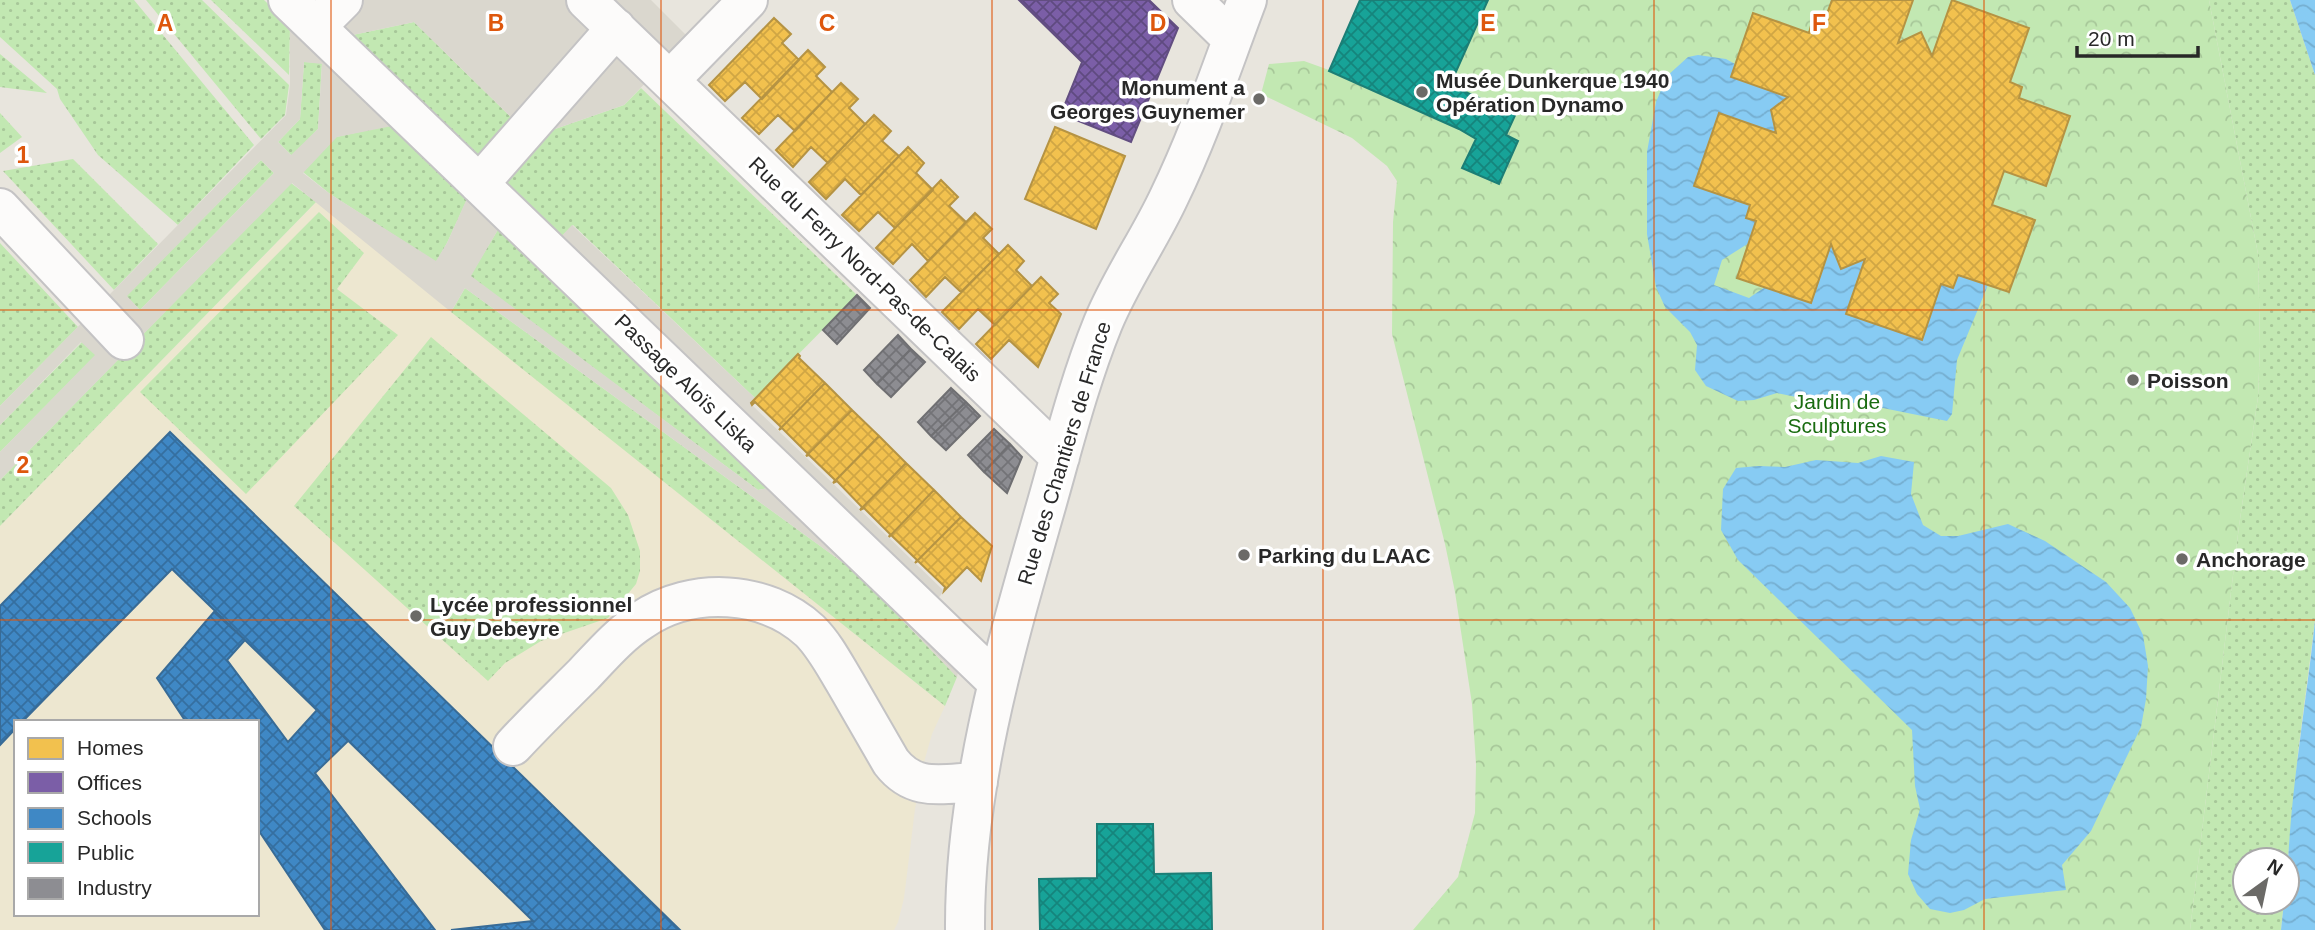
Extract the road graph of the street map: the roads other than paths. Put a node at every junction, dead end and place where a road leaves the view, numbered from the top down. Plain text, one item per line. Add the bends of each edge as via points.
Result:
1 (288, 0) edge
2 (344, 0) edge
3 (586, 0) edge
4 (748, 0) edge
5 (1192, 0) edge
6 (1247, 0) edge
7 (316, 27) junction
8 (616, 28) junction
9 (1232, 39) junction
10 (670, 80) junction
11 (479, 184) junction
12 (0, 208) edge
13 (124, 340) dead end
14 (1060, 457) junction
15 (997, 682) junction
16 (513, 746) dead end
17 (978, 782) junction
18 (965, 930) edge

1 - 7 street, Passage Aloïs Liska
2 - 7 street
3 - 8 street, Rue du Ferry Nord-Pas-de-Calais
4 - 10 street
5 - 9 street
6 - 9 street, Rue des Chantiers de France
7 - 11 street, Passage Aloïs Liska
8 - 10 street, Rue du Ferry Nord-Pas-de-Calais
8 - 11 street
9 - 14 street, Rue des Chantiers de France via 1180,175 1103,323
10 - 14 street, Rue du Ferry Nord-Pas-de-Calais
11 - 15 street, Passage Aloïs Liska
12 - 13 street
14 - 15 street, Rue des Chantiers de France
15 - 17 street, Rue des Chantiers de France
16 - 17 street via 643,619 690,601 729,596 766,605 811,632 904,776 926,784
17 - 18 street, Rue des Chantiers de France

